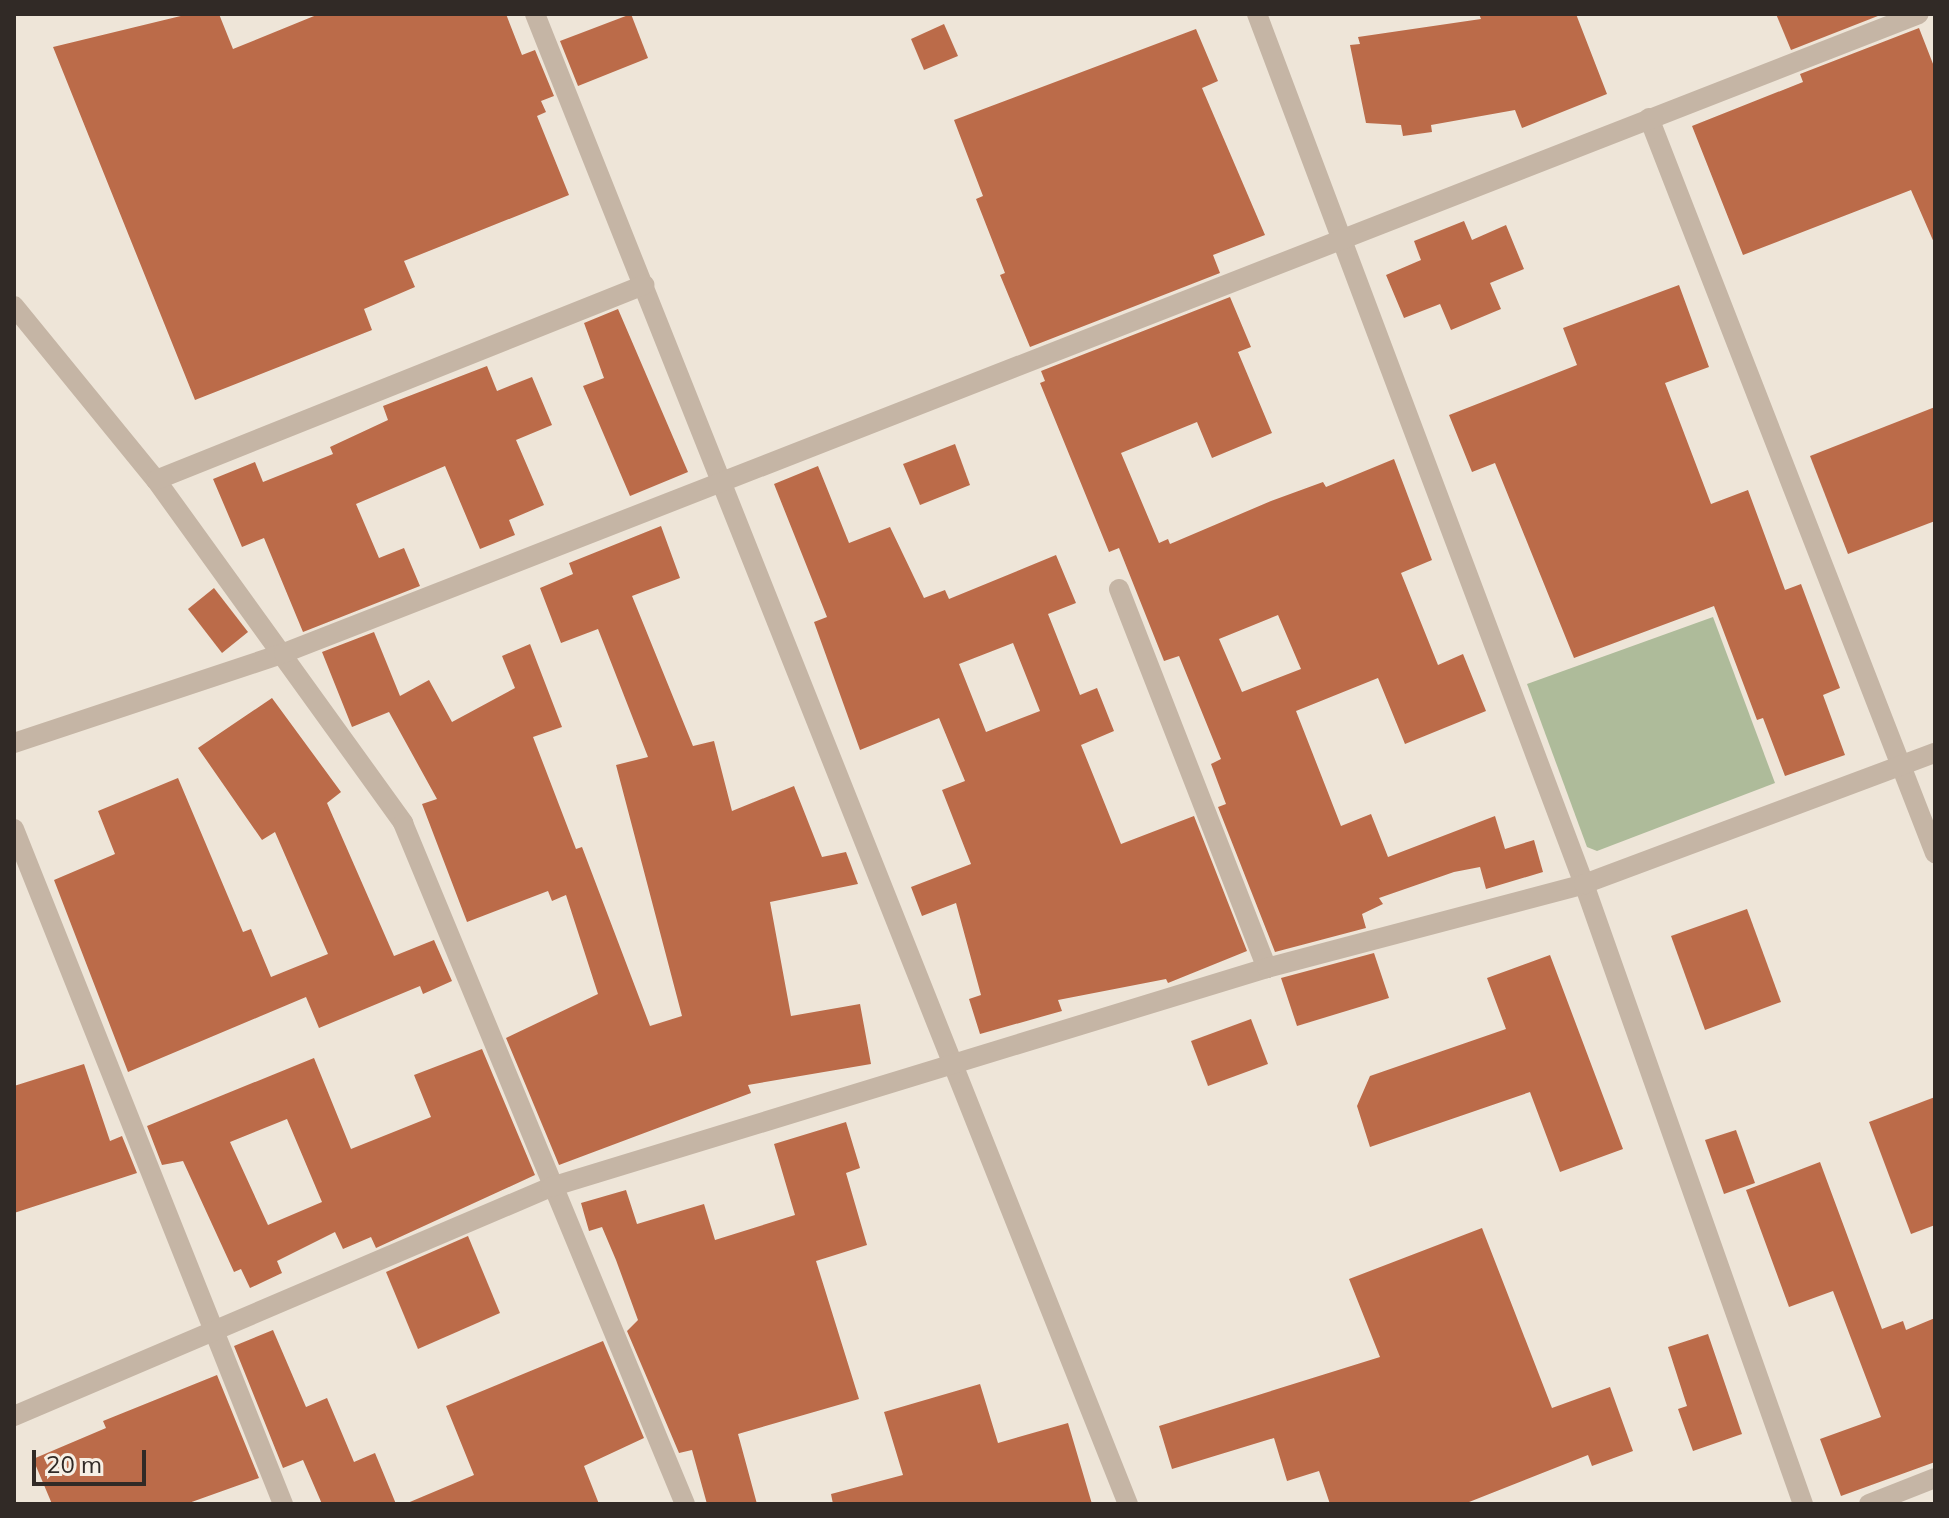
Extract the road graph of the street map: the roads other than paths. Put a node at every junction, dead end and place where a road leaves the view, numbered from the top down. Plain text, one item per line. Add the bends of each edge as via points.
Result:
1 (535, 14) edge
2 (1257, 14) edge
3 (1919, 14) edge
4 (1649, 118) junction
5 (1344, 240) junction
6 (644, 285) junction
7 (14, 306) edge
8 (156, 480) junction
9 (720, 484) junction
10 (1119, 589) dead end
11 (284, 653) junction
12 (14, 743) edge
13 (1935, 753) edge
14 (1902, 766) junction
15 (14, 829) edge
16 (1935, 853) edge
17 (1584, 884) junction
18 (1267, 968) junction
19 (954, 1062) junction
20 (551, 1187) junction
21 (214, 1332) junction
22 (14, 1416) edge
23 (1935, 1478) edge
24 (283, 1504) edge
25 (685, 1504) edge
26 (1128, 1504) edge
27 (1803, 1504) edge
28 (1869, 1504) edge

1 - 6 street
2 - 5 street
3 - 4 street
4 - 5 street
4 - 14 street
5 - 9 street
5 - 17 street
6 - 8 street
6 - 9 street
7 - 8 street
8 - 11 street
9 - 11 street
9 - 19 street
10 - 18 street
11 - 12 street
11 - 20 street via 403,823
13 - 14 street
14 - 16 street
14 - 17 street
15 - 21 street
17 - 18 street
17 - 27 street
18 - 19 street
19 - 20 street
19 - 26 street
20 - 21 street
20 - 25 street
21 - 22 street
21 - 24 street
23 - 28 street

